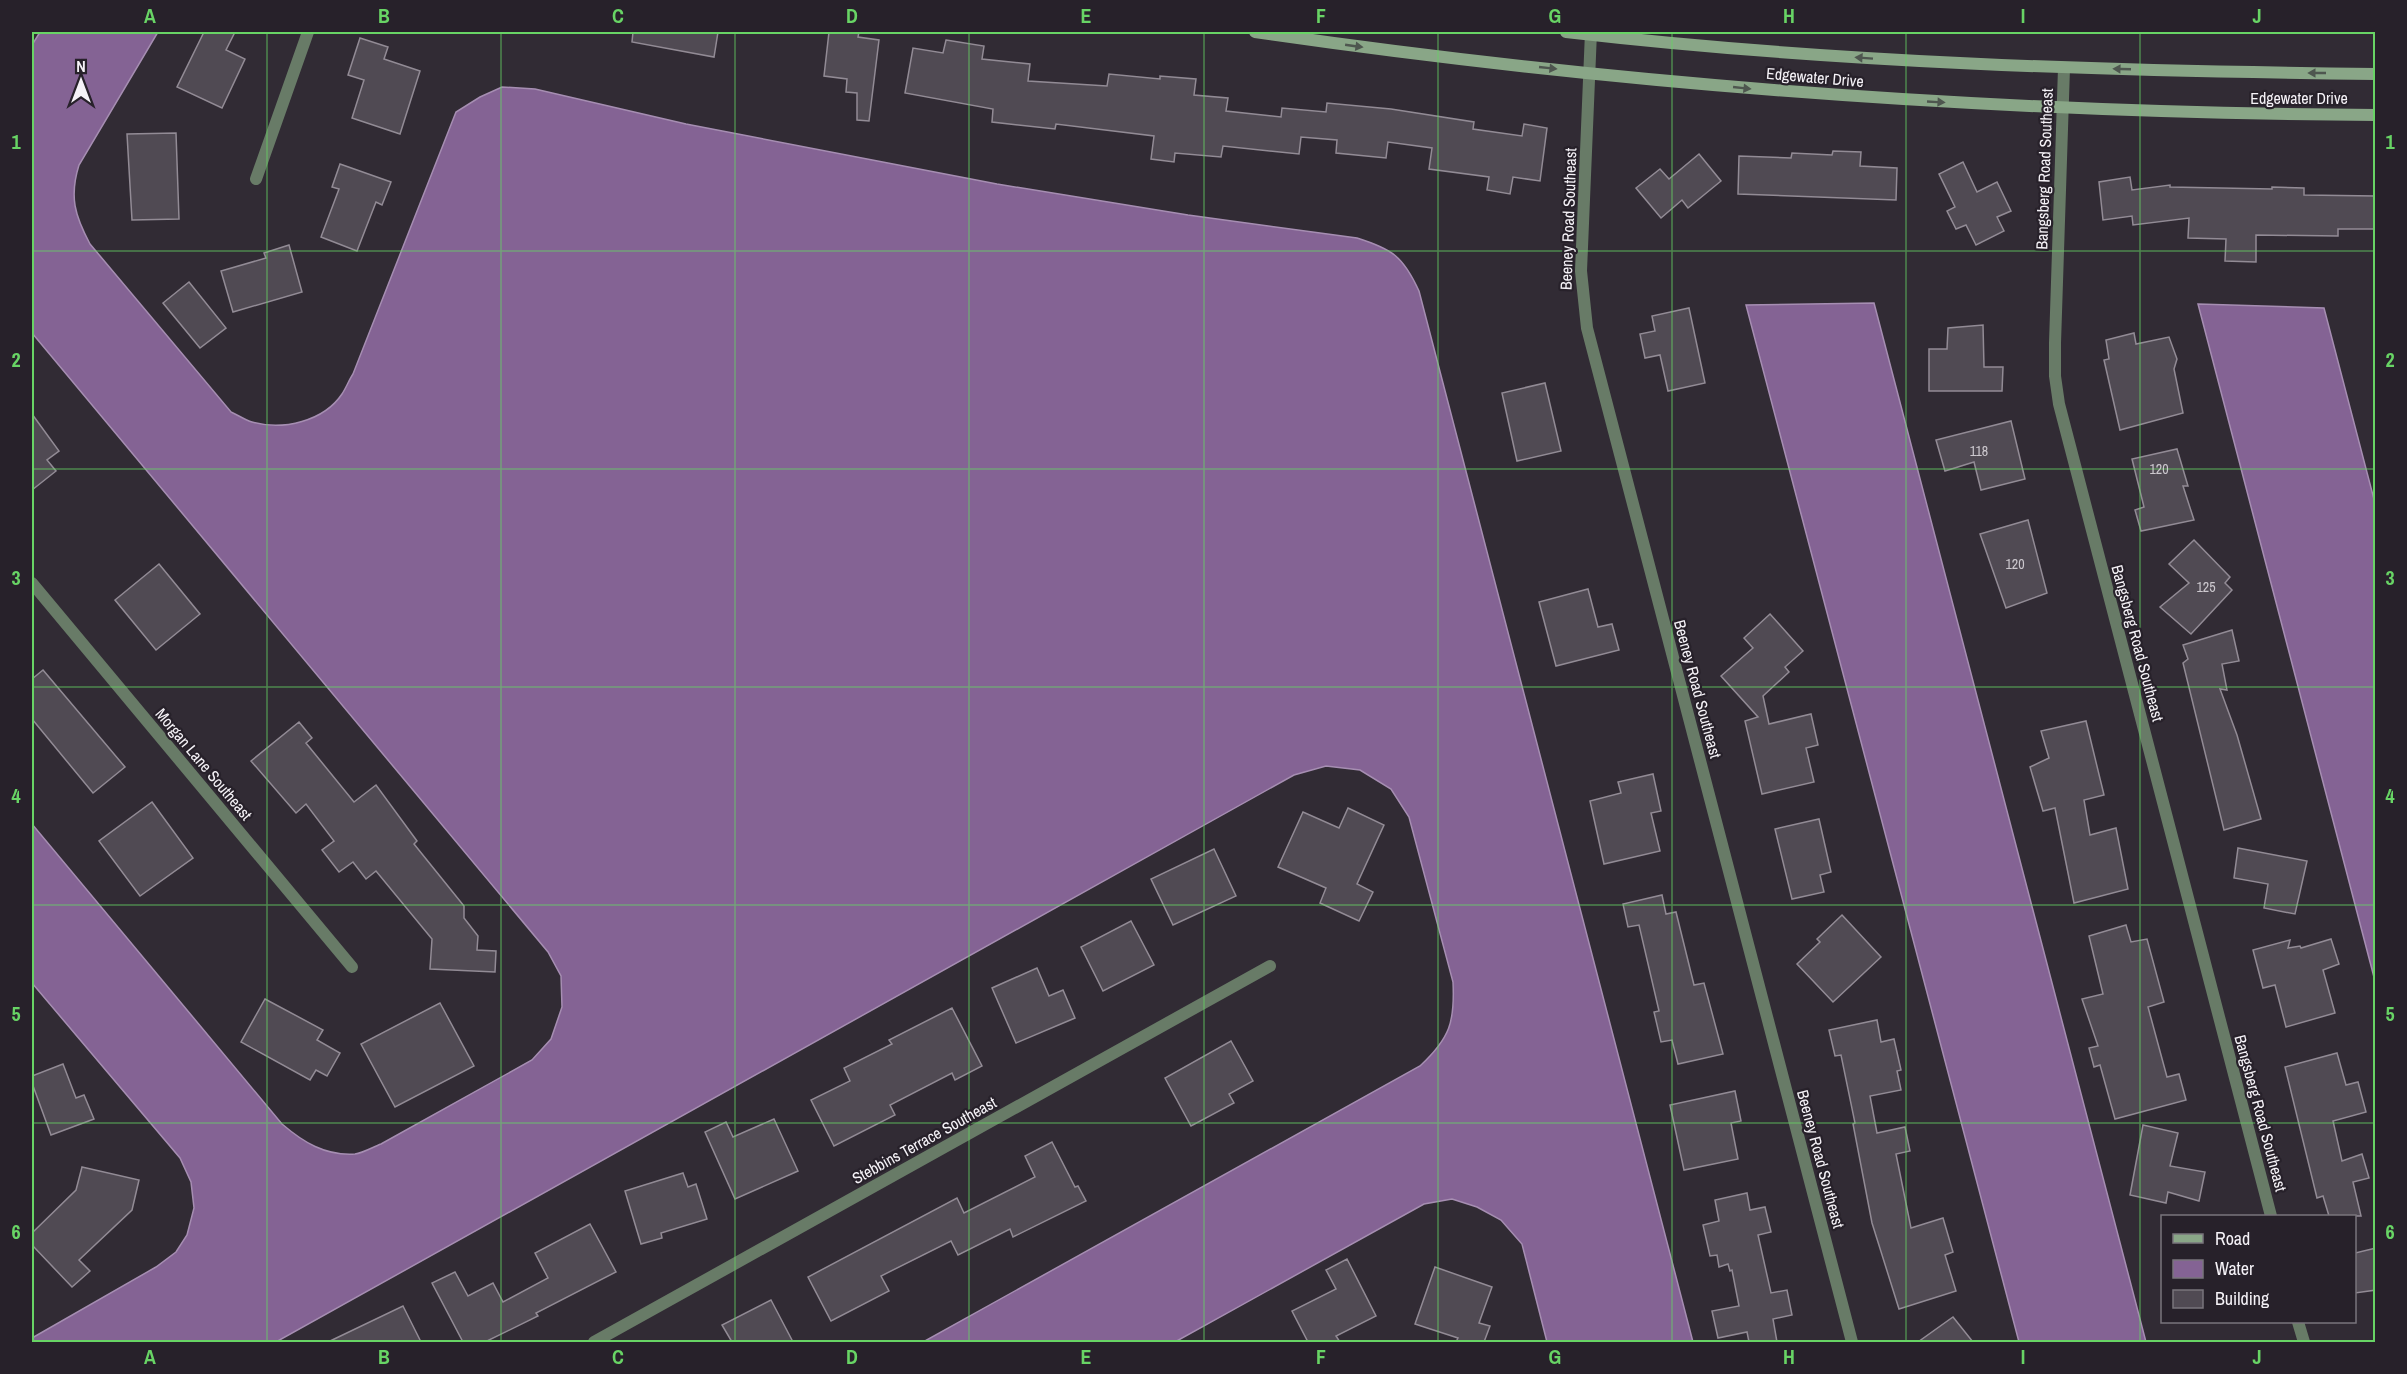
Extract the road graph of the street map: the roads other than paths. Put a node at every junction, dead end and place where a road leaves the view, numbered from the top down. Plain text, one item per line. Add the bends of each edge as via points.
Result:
1 (308, 32) edge
2 (1255, 32) edge
3 (1566, 32) edge
4 (1591, 33) edge
5 (2064, 68) junction
6 (1589, 73) junction
7 (2376, 74) edge
8 (2062, 109) junction
9 (2376, 115) edge
10 (256, 178) dead end
11 (32, 583) edge
12 (1270, 966) dead end
13 (352, 967) dead end
14 (2271, 1215) edge
15 (2298, 1323) edge
16 (594, 1342) edge
17 (1852, 1342) edge
18 (2304, 1342) edge

1 - 10 street
2 -> 6 street, Edgewater Drive
3 - 4 street, Edgewater Drive
5 -> 4 street, Edgewater Drive via 1742,50
4 - 6 street, Beeney Road Southeast
7 -> 5 street, Edgewater Drive
5 - 8 street, Bangsberg Road Southeast
6 -> 8 street, Edgewater Drive via 1804,94
6 - 17 street, Beeney Road Southeast via 1581,271 1587,328
8 - 9 street, Edgewater Drive
8 - 14 street, Bangsberg Road Southeast via 2055,344 2059,404
11 - 13 street, Morgan Lane Southeast
12 - 16 street, Stebbins Terrace Southeast
15 - 18 street

